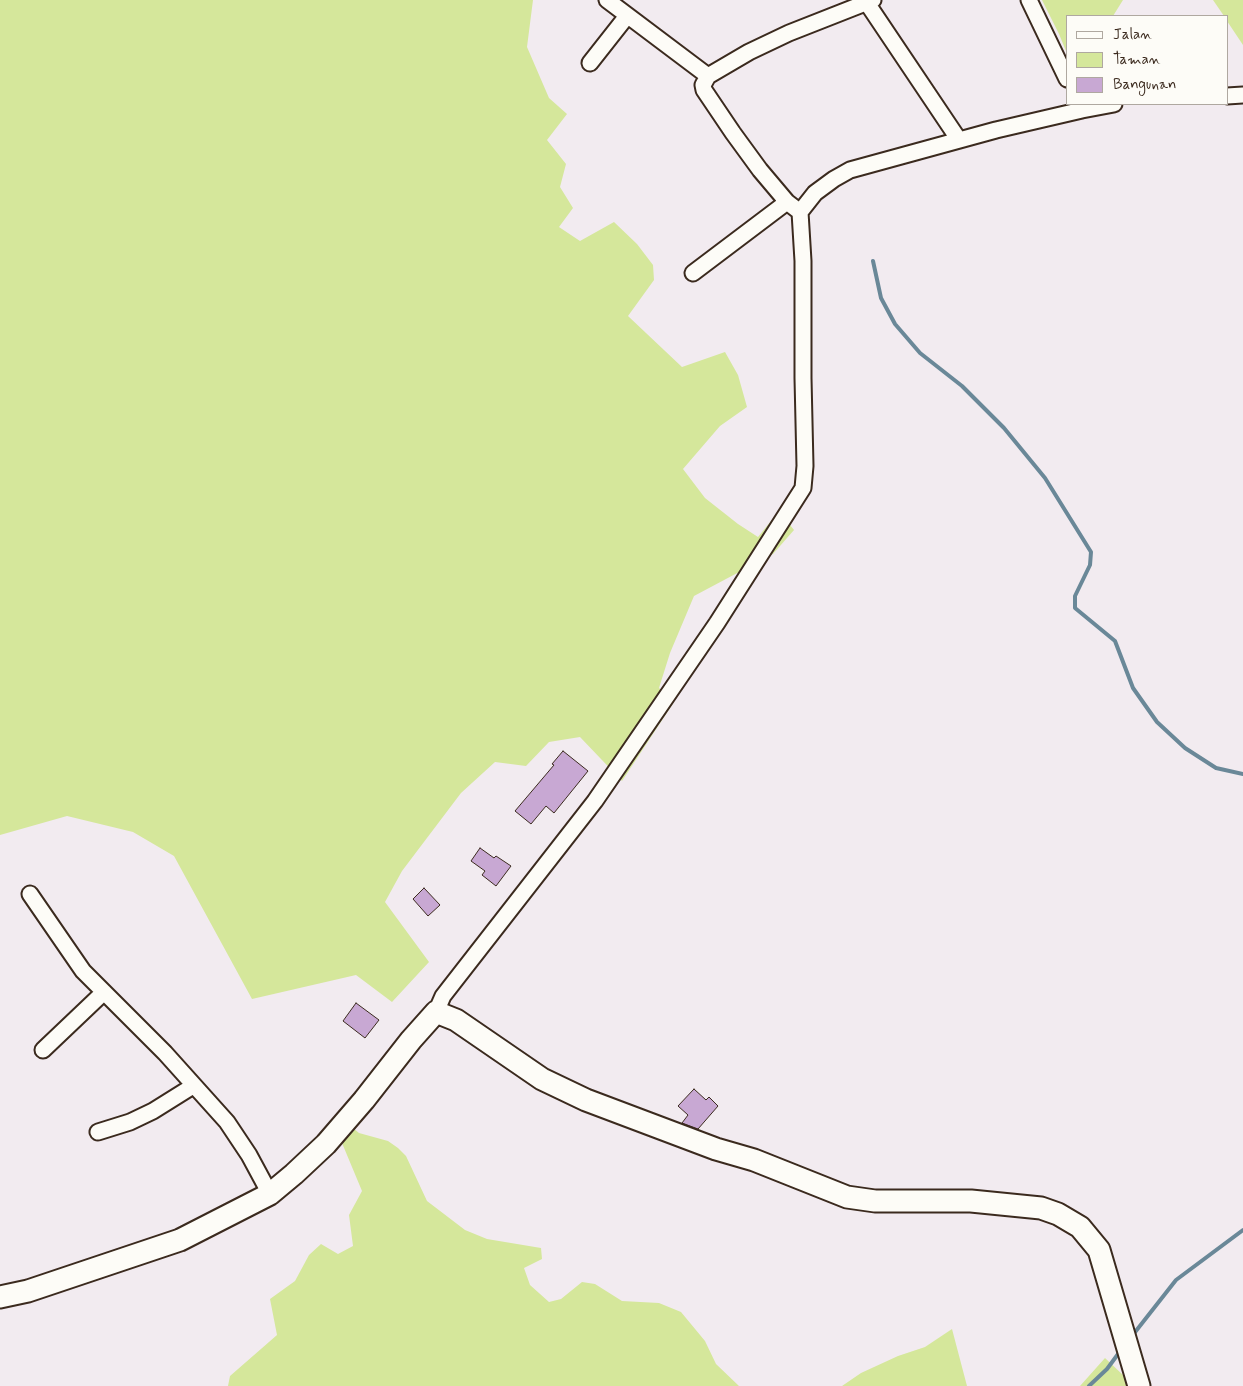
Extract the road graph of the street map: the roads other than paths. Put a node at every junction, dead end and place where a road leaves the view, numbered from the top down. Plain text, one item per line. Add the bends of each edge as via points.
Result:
1 (607, 0) edge
2 (1029, 0) edge
3 (868, 1) edge
4 (627, 16) junction
5 (590, 63) dead end
6 (708, 76) junction
7 (1066, 76) edge
8 (1243, 95) edge
9 (1228, 96) edge
10 (1103, 105) edge
11 (1081, 107) edge
12 (959, 140) junction
13 (786, 202) junction
14 (800, 212) junction
15 (693, 274) dead end
16 (30, 894) dead end
17 (104, 992) junction
18 (436, 1012) junction
19 (43, 1050) dead end
20 (193, 1086) junction
21 (98, 1132) dead end
22 (270, 1194) junction
23 (0, 1297) edge
24 (1137, 1381) edge

1 - 4 street
2 - 7 street
3 - 6 street via 789,33
3 - 12 street
4 - 5 street
4 - 6 street
6 - 13 street via 703,84 704,90 732,133
8 - 9 street
10 - 11 street
11 - 12 street
12 - 14 street via 850,170 815,193
13 - 14 street
13 - 15 street
14 - 18 street via 804,261 803,488 717,623 595,802 443,996
16 - 17 street via 82,971
17 - 19 street
17 - 20 street
18 - 22 main road via 326,1144
18 - 24 main road via 456,1020 542,1079 586,1100 847,1197 875,1201 971,1201 1041,1208 1058,1214 1080,1227 1099,1250
20 - 21 street via 130,1122
20 - 22 street via 227,1122
22 - 23 main road via 180,1240 28,1291

